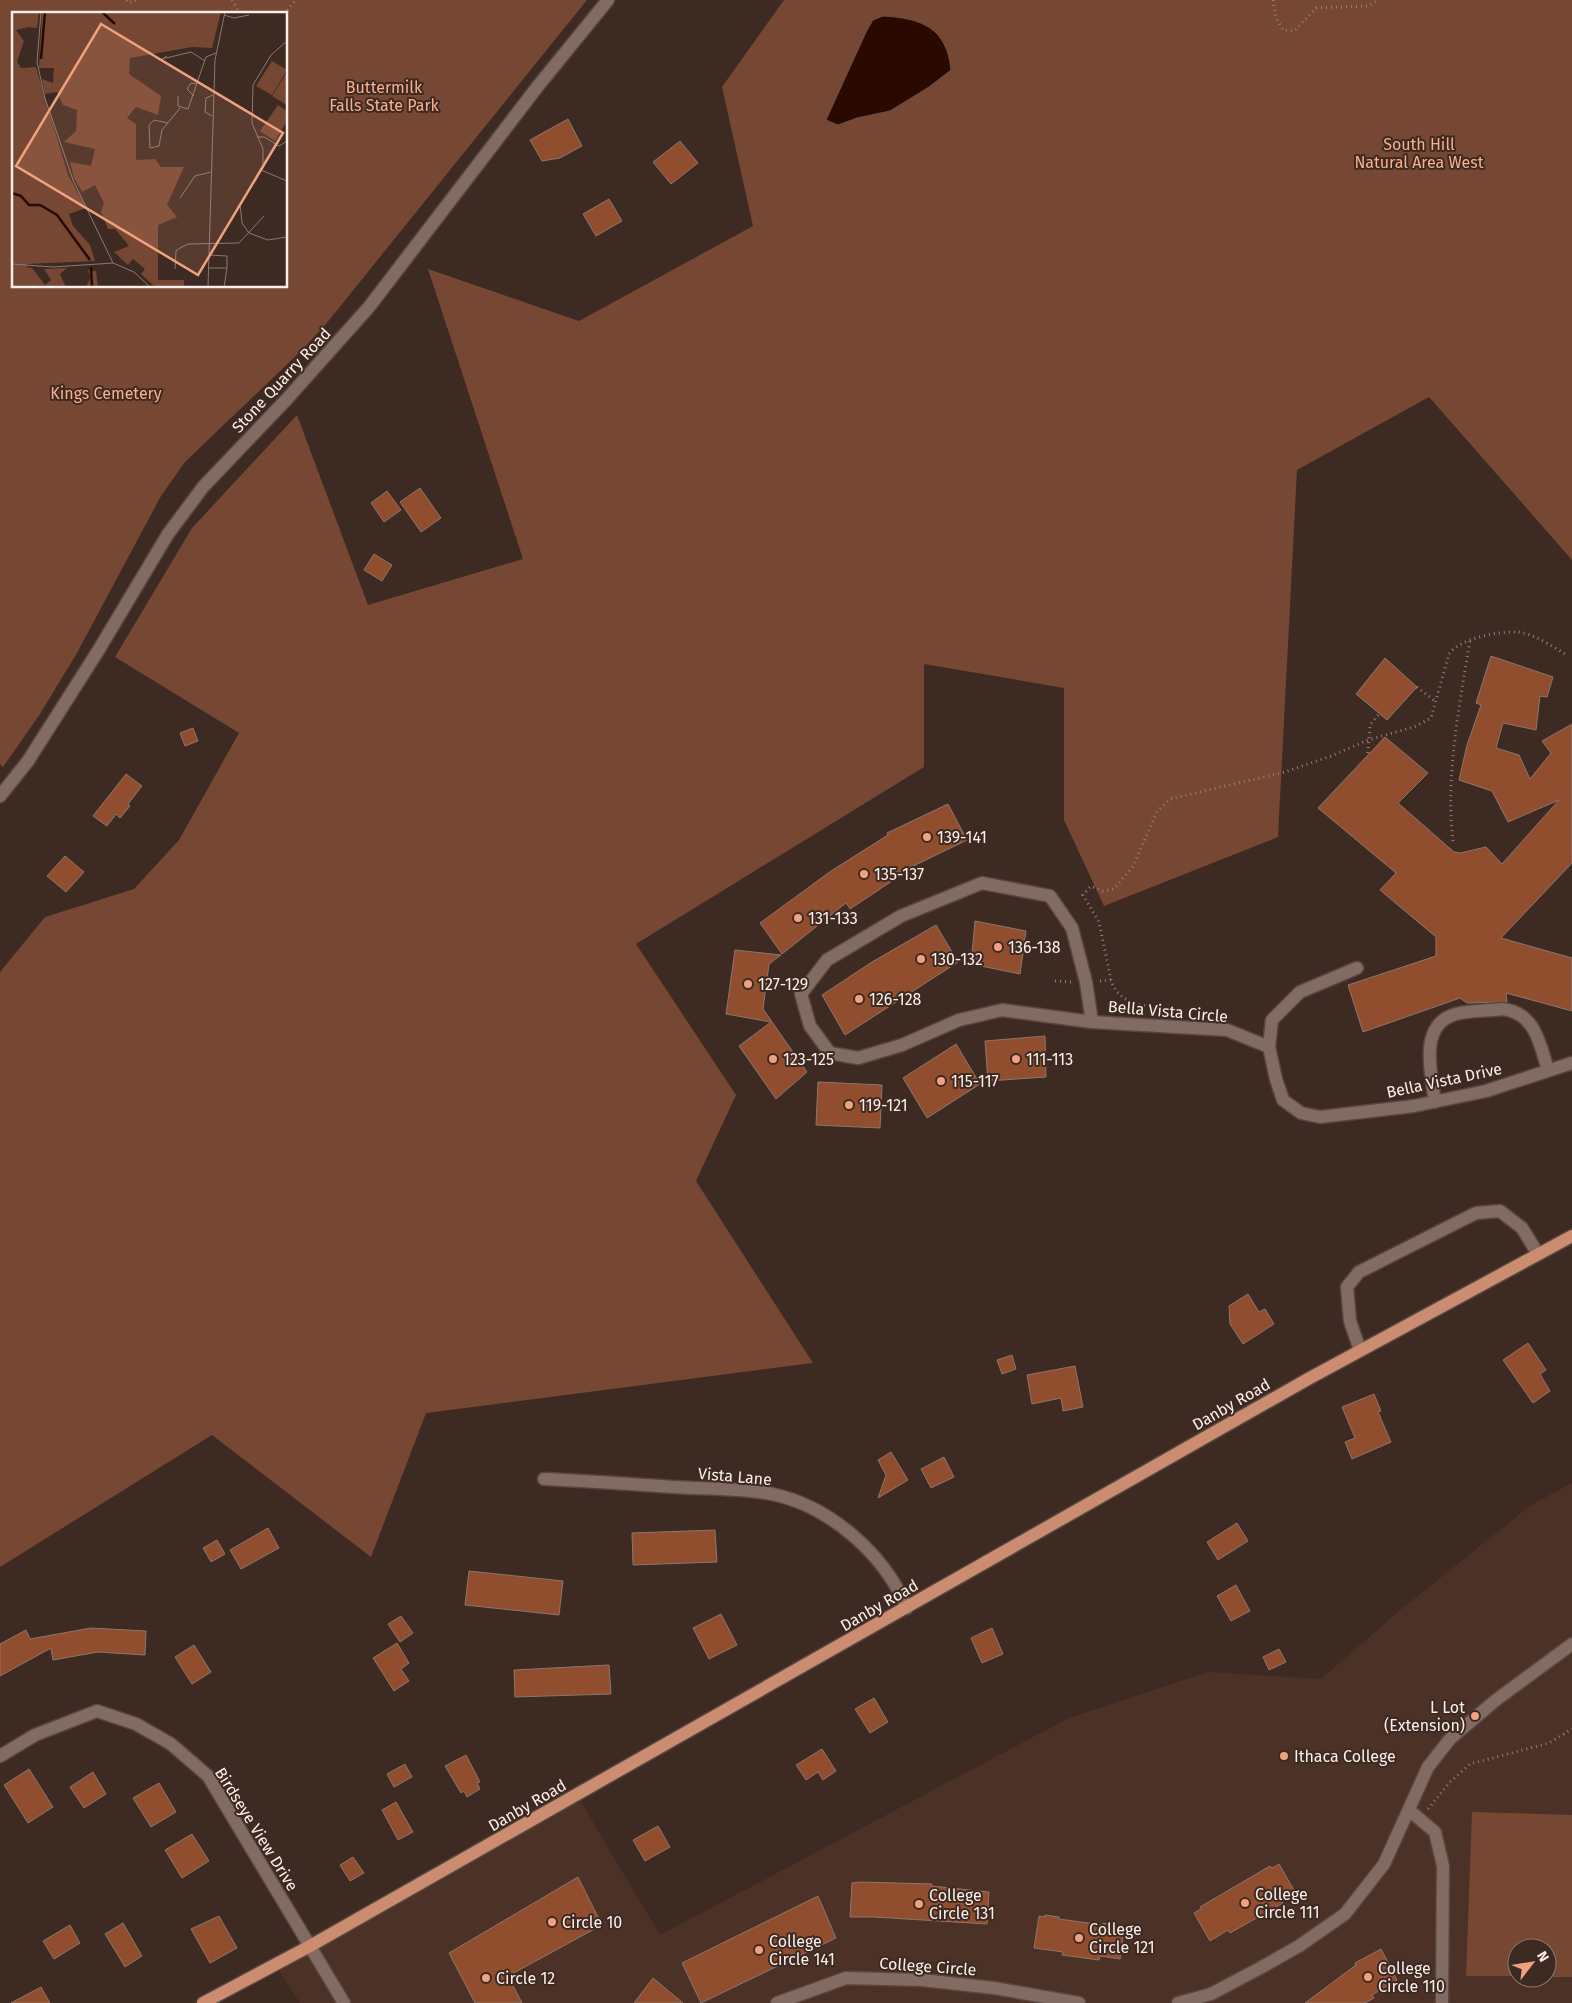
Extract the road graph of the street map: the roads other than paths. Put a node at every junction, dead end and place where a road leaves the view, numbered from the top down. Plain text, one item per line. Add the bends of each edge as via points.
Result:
1 (608, 0) edge
2 (0, 796) edge
3 (1357, 968) dead end
4 (1092, 1022) junction
5 (1269, 1047) junction
6 (1572, 1063) edge
7 (1548, 1070) junction
8 (1435, 1102) junction
9 (1572, 1236) edge
10 (1538, 1254) junction
11 (1360, 1350) junction
12 (544, 1479) dead end
13 (907, 1608) junction
14 (1572, 1644) edge
15 (0, 1756) edge
16 (1410, 1810) junction
17 (310, 1946) junction
18 (224, 1998) edge
19 (203, 2003) edge
20 (344, 2003) edge
21 (777, 2003) edge
22 (1080, 2003) edge
23 (1178, 2003) edge
24 (1442, 2003) edge

1 - 2 street, Stone Quarry Road via 526,101 369,307 203,487 168,534 28,761
3 - 5 street via 1300,992 1272,1020
4 - 4 street, Bella Vista Circle via 1002,1010 959,1020 902,1045 858,1058 830,1053 810,1026 801,994 827,960 900,916 982,883 1050,896 1072,928
4 - 5 street, Bella Vista Circle via 1227,1030
5 - 8 street, Bella Vista Drive via 1283,1100 1301,1113 1320,1117
6 - 7 street, Bella Vista Drive
7 - 8 street, Bella Vista Drive via 1486,1091
7 - 8 street via 1533,1026 1523,1017 1502,1009 1456,1014 1441,1020 1430,1045
9 - 10 main road, Danby Road
10 - 11 main road, Danby Road
10 - 11 street via 1522,1228 1500,1211 1476,1213 1359,1272 1347,1287 1350,1321
11 - 13 main road, Danby Road
12 - 13 street, Vista Lane via 752,1492 788,1499 820,1512 856,1540 891,1578
13 - 17 main road, Danby Road
14 - 16 street via 1496,1700 1450,1739 1428,1766
15 - 17 street, Birdseye View Drive via 35,1735 97,1711 136,1724 171,1744 208,1776
16 - 23 street via 1384,1864 1345,1914 1262,1967 1210,1994
16 - 24 street via 1435,1832 1443,1866
17 - 18 main road, Danby Road
17 - 20 street, Birdseye View Drive
18 - 19 main road, Danby Road
21 - 22 street, College Circle via 846,1978 931,1981

